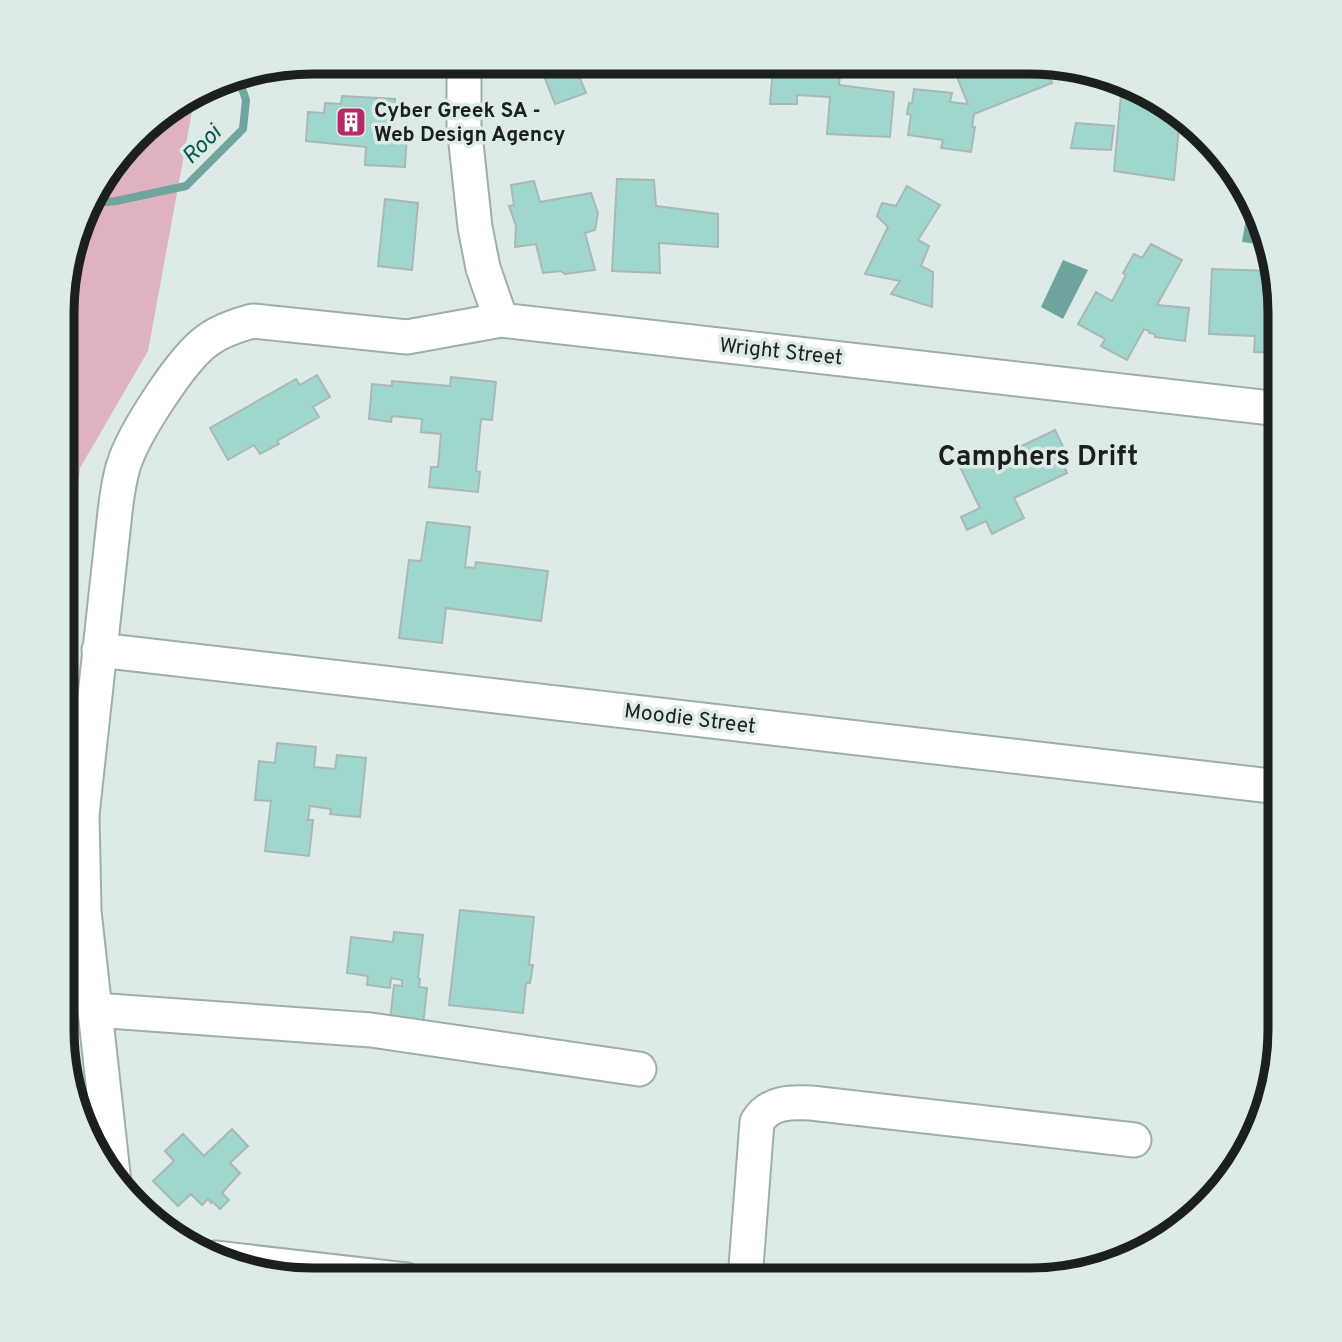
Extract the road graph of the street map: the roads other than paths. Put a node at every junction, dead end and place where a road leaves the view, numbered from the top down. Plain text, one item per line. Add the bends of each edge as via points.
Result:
1 (464, 74) edge
2 (501, 320) junction
3 (1268, 408) edge
4 (99, 650) junction
5 (1268, 786) edge
6 (95, 1010) junction
7 (639, 1069) dead end
8 (1134, 1140) dead end
9 (111, 1157) edge
10 (265, 1264) edge
11 (302, 1268) edge
12 (746, 1268) edge

1 - 2 street via 464,125 475,227 482,268
2 - 3 street, Wright Street
2 - 4 street, Wright Street via 407,337 253,321 209,339 179,371 124,462
4 - 5 street, Moodie Street
4 - 6 street, Wright Street via 82,815 84,911
6 - 7 street via 371,1030
6 - 9 street, Wright Street
8 - 12 street via 782,1103 757,1122
10 - 11 street

